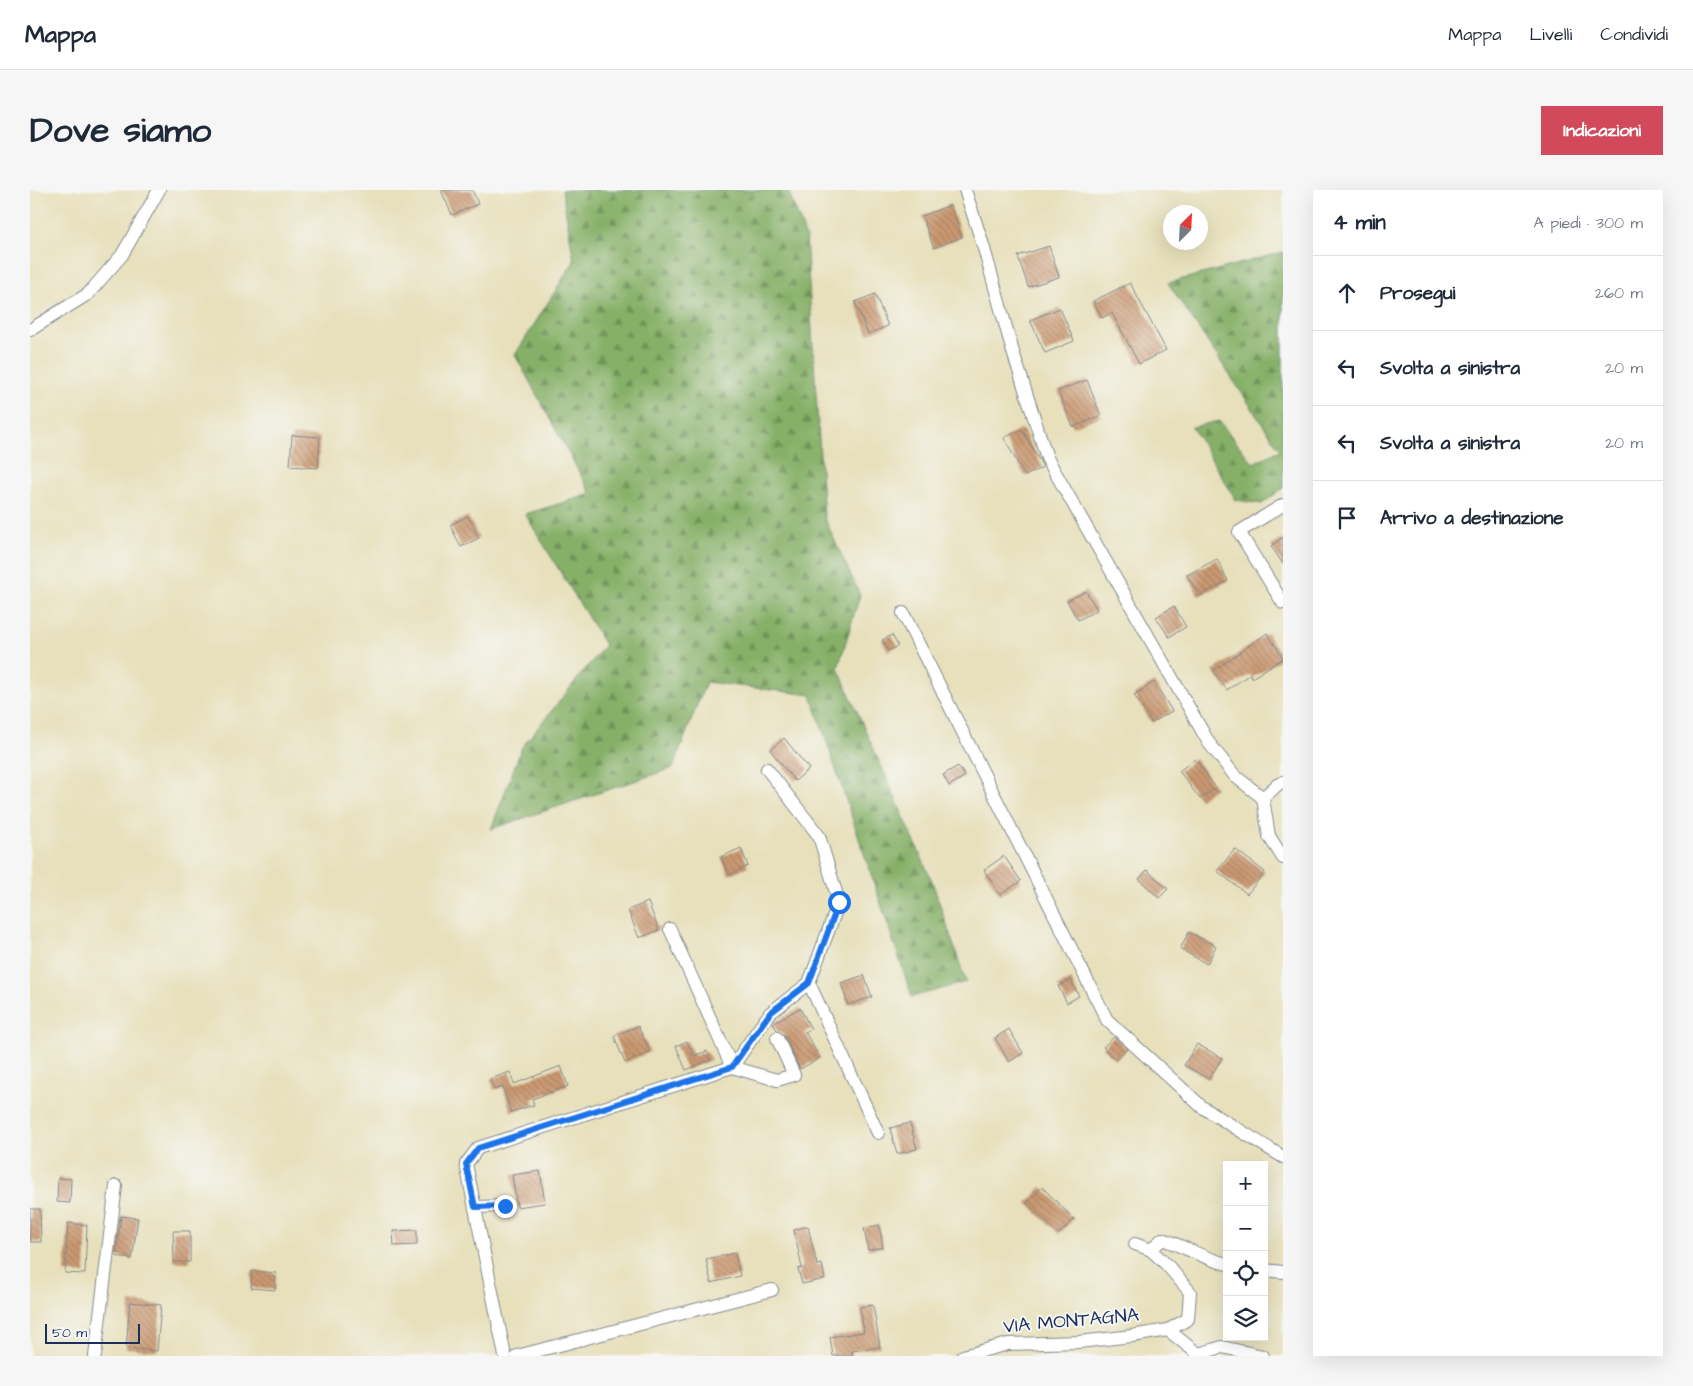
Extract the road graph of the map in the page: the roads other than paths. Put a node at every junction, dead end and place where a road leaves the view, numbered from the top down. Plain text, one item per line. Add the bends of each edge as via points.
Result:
1 (159, 190) edge
2 (965, 190) edge
3 (30, 330) edge
4 (1283, 505) edge
5 (1283, 603) edge
6 (903, 613) dead end
7 (767, 769) dead end
8 (1283, 782) edge
9 (1262, 798) junction
10 (1283, 858) edge
11 (670, 929) dead end
12 (809, 983) junction
13 (777, 1038) dead end
14 (732, 1067) junction
15 (878, 1134) dead end
16 (1283, 1157) edge
17 (116, 1186) dead end
18 (505, 1206) dead end
19 (475, 1207) junction
20 (1135, 1244) dead end
21 (1150, 1250) junction
22 (1223, 1263) edge
23 (1268, 1270) edge
24 (1283, 1272) edge
25 (772, 1290) dead end
26 (1168, 1330) junction
27 (1198, 1355) edge
28 (96, 1356) edge
29 (505, 1356) edge
30 (517, 1356) edge
31 (963, 1356) edge
32 (1263, 1356) edge

1 - 3 street via 122,255 88,294
2 - 9 street via 1047,458 1209,743 1235,776
4 - 5 street via 1239,532
6 - 16 street via 1107,1020 1202,1106
7 - 12 street via 819,836 839,902
8 - 9 street
9 - 10 street via 1268,836
11 - 14 street
12 - 14 street via 770,1013
12 - 15 street
13 - 14 street via 794,1076 777,1080
14 - 19 street via 478,1148 466,1164
17 - 28 street
18 - 19 street
19 - 29 street
20 - 21 street
21 - 22 street via 1162,1239
21 - 26 street, VIA MONTAGNA via 1190,1292 1188,1319
23 - 24 street
25 - 30 street
26 - 27 street
26 - 31 street, VIA MONTAGNA via 1079,1342 1008,1344
27 - 32 street via 1222,1347

